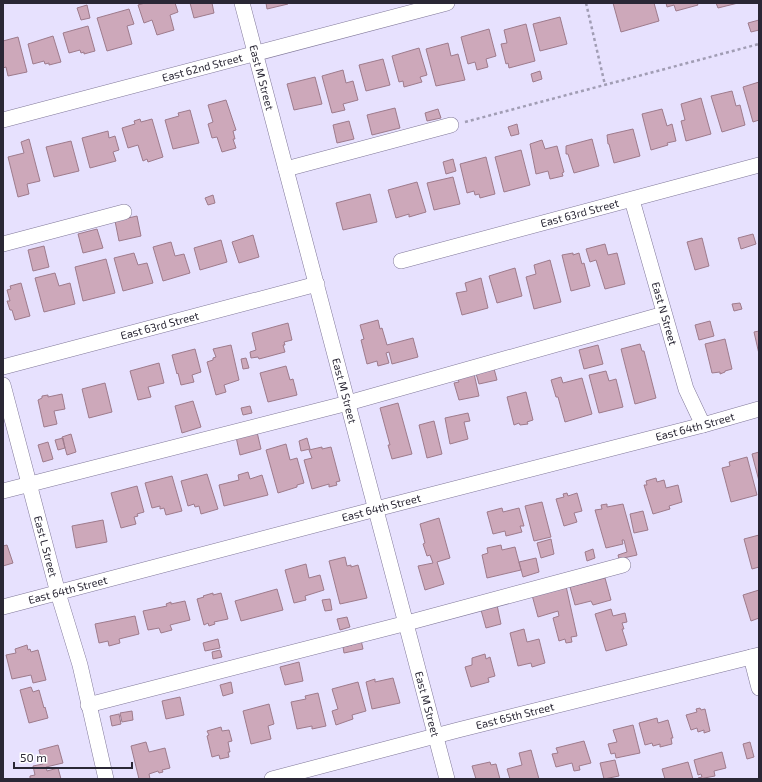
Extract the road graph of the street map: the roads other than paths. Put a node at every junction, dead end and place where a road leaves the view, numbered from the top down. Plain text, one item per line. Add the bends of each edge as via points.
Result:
1 (242, 3) edge
2 (448, 3) edge
3 (254, 53) junction
4 (3, 120) edge
5 (451, 126) road end
6 (759, 165) edge
7 (286, 169) junction
8 (632, 200) junction
9 (124, 212) dead end
10 (3, 244) edge
11 (401, 261) dead end
12 (317, 284) junction
13 (664, 314) junction
14 (3, 367) edge
15 (3, 385) edge
16 (348, 403) junction
17 (759, 409) edge
18 (703, 425) junction
19 (29, 484) junction
20 (3, 491) edge
21 (376, 509) junction
22 (623, 565) dead end
23 (58, 593) junction
24 (3, 608) edge
25 (407, 624) junction
26 (755, 656) edge
27 (759, 688) edge
28 (88, 705) junction
29 (435, 736) junction
30 (106, 779) edge
31 (272, 779) edge
32 (447, 779) edge

1 - 3 street, East M Street
2 - 3 street, East 62nd Street
3 - 4 street, East 62nd Street
3 - 7 street, East M Street
5 - 7 street
6 - 8 street, East 63rd Street
7 - 12 street, East M Street
8 - 11 street, East 63rd Street
8 - 13 street, East N Street
9 - 10 street
12 - 14 street, East 63rd Street
12 - 16 street, East M Street
13 - 16 street
13 - 18 street, East N Street via 686,389
15 - 19 street, East L Street
16 - 19 street
16 - 21 street, East M Street
17 - 18 street, East 64th Street
18 - 21 street, East 64th Street
19 - 20 street
19 - 23 street, East L Street
21 - 23 street, East 64th Street
21 - 25 street, East M Street
22 - 25 street
23 - 24 street, East 64th Street
23 - 28 street, East L Street via 80,665
25 - 28 street
25 - 29 street, East M Street
26 - 27 street
26 - 29 street, East 65th Street
28 - 30 street, East L Street
29 - 31 street, East 65th Street
29 - 32 street, East M Street

